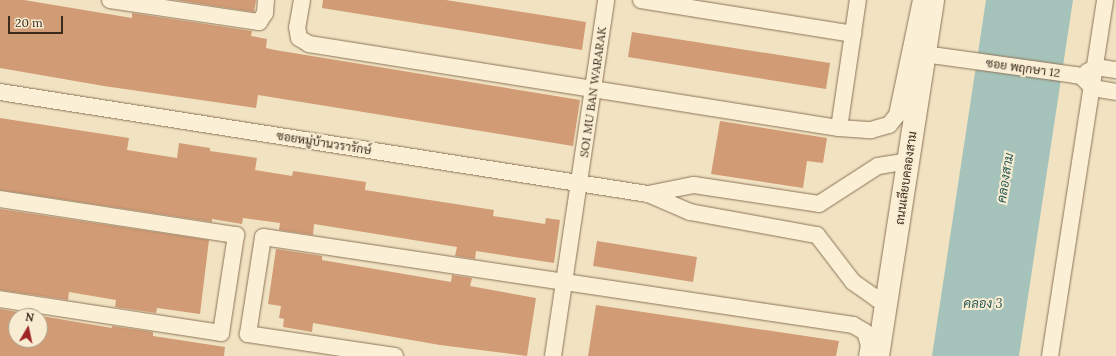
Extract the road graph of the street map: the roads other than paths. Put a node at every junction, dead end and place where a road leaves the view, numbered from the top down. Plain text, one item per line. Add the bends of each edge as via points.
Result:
1 (110, 0) edge
2 (266, 0) edge
3 (302, 0) edge
4 (606, 0) edge
5 (641, 0) edge
6 (858, 0) edge
7 (921, 0) edge
8 (933, 0) edge
9 (1106, 0) edge
10 (853, 34) junction
11 (924, 54) junction
12 (1096, 67) junction
13 (1116, 70) edge
14 (1078, 75) junction
15 (593, 88) junction
16 (1093, 88) junction
17 (0, 92) edge
18 (1116, 92) edge
19 (839, 128) junction
20 (910, 157) junction
21 (580, 183) junction
22 (648, 194) junction
23 (0, 199) edge
24 (564, 282) junction
25 (0, 299) edge
26 (888, 299) junction
27 (395, 356) edge
28 (553, 356) edge
29 (867, 356) edge
30 (878, 356) edge
31 (1050, 356) edge

1 - 2 street via 259,22 265,13
3 - 15 street via 297,27 299,38 310,44
4 - 15 street, SOI MU BAN WARARAK
5 - 10 street
6 - 10 street
7 - 19 street via 898,115 889,125 871,130
8 - 11 main road, ถนนเลียบคลองสาม
9 - 12 street
10 - 19 street
11 - 14 street, ซอย พฤกษา 12
11 - 20 main road, ถนนเลียบคลองสาม
12 - 13 street
12 - 14 street
12 - 16 street
14 - 16 street
15 - 19 street
15 - 21 street, SOI MU BAN WARARAK
16 - 18 street
16 - 31 street
17 - 21 street, ซอยหมู่บ้านวรารักษ์
20 - 22 street via 904,162 878,166 819,204 694,185
20 - 26 main road, ถนนเลียบคลองสาม
21 - 22 street, ซอยหมู่บ้านวรารักษ์
21 - 24 street, SOI MU BAN WARARAK
22 - 26 street via 690,212 817,235 853,282 878,299
23 - 25 street via 236,235 221,333
24 - 27 street via 263,236 248,334
24 - 28 street, SOI MU BAN WARARAK
24 - 29 street via 853,325 865,332 869,345
26 - 30 main road, ถนนเลียบคลองสาม

